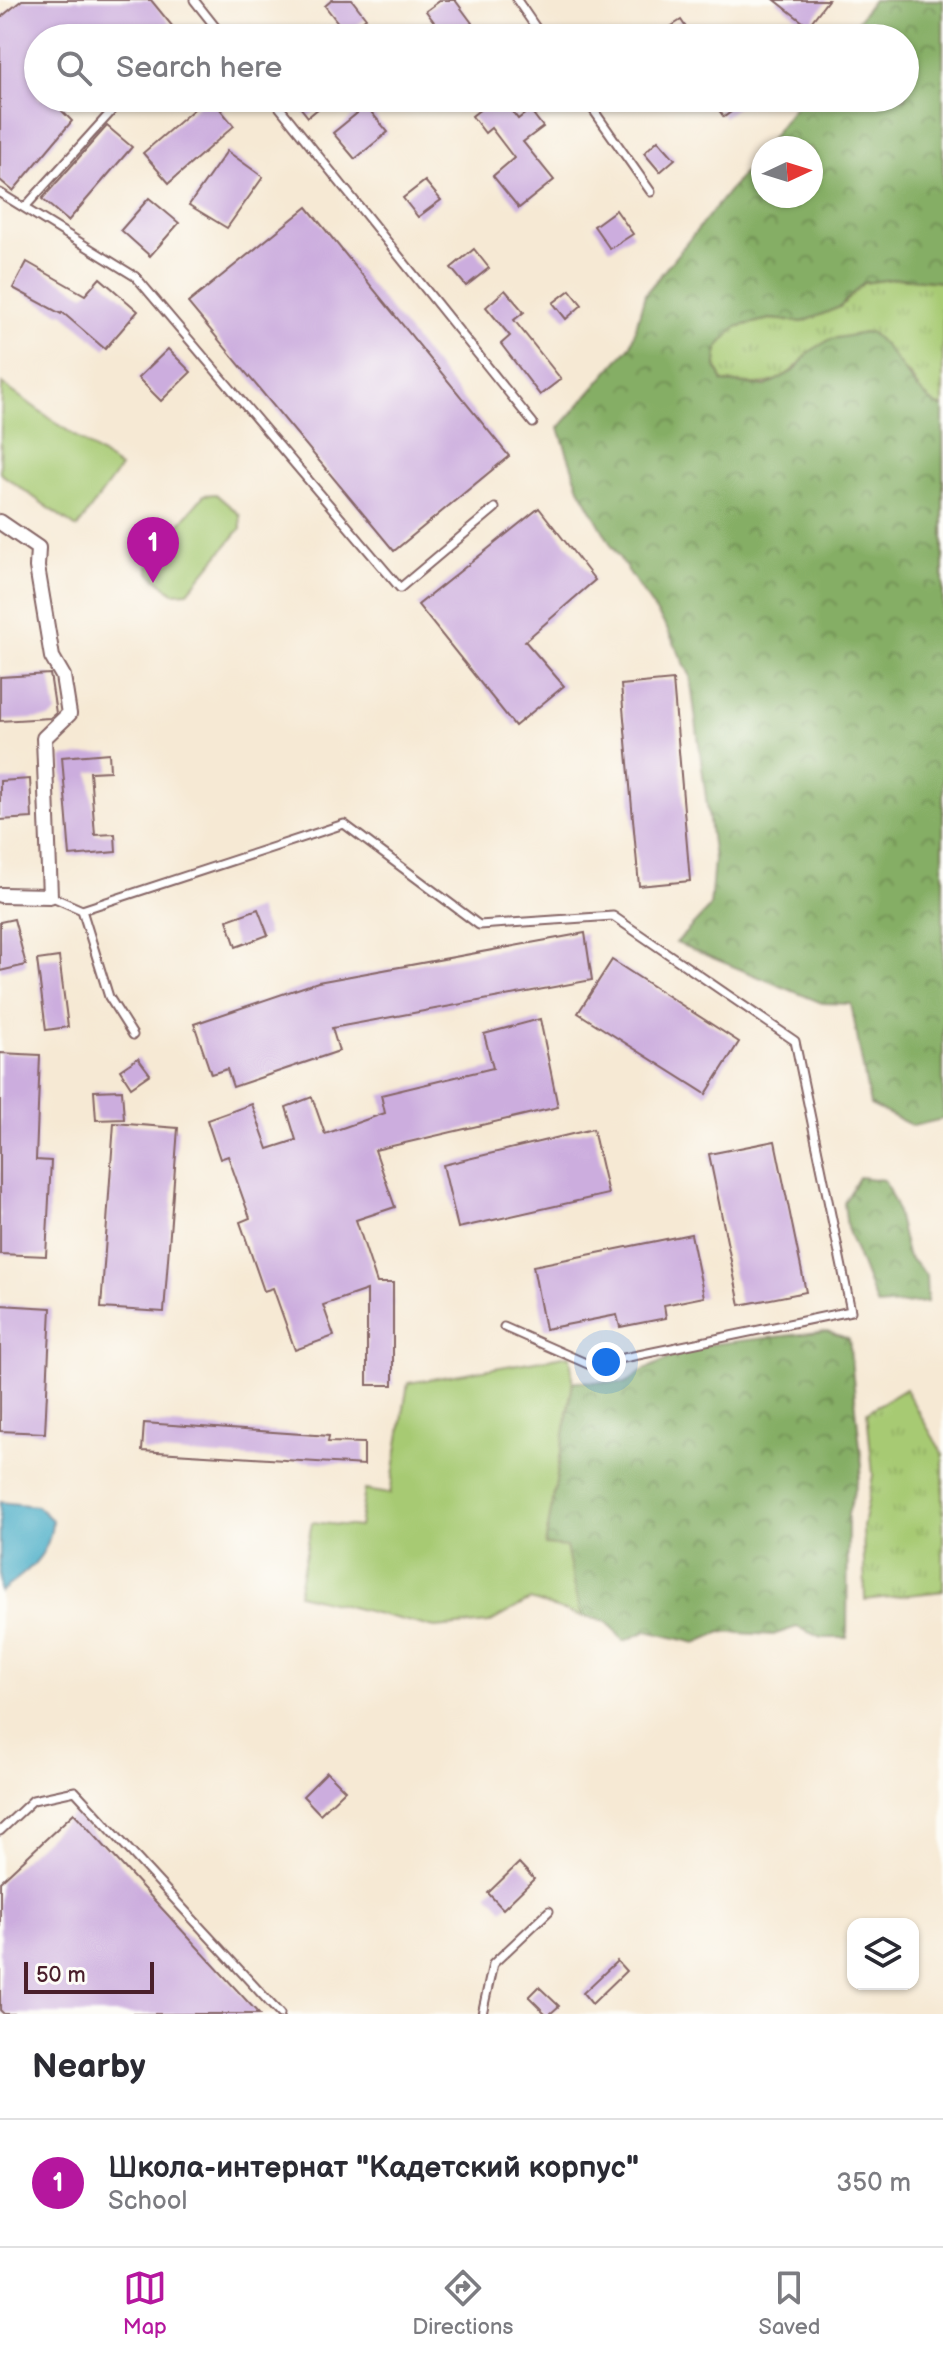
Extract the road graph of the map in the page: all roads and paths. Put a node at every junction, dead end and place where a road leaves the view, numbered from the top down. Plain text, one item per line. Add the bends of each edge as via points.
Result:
1 (194, 0) edge
2 (517, 0) edge
3 (213, 24) edge
4 (533, 24) edge
5 (283, 112) edge
6 (595, 112) edge
7 (110, 113) dead end
8 (651, 192) dead end
9 (0, 193) edge
10 (25, 207) junction
11 (533, 423) dead end
12 (495, 508) dead end
13 (0, 522) edge
14 (0, 895) edge
15 (50, 896) junction
16 (82, 910) junction
17 (133, 1035) dead end
18 (504, 1327) dead end
19 (0, 1831) edge
20 (549, 1911) dead end
21 (280, 2014) edge
22 (482, 2014) edge

1 - 3 lane
2 - 4 lane
5 - 11 lane
6 - 8 lane
7 - 10 lane
9 - 10 lane
10 - 12 lane via 136,277 400,588
13 - 15 street via 38,548 52,657 63,676 69,714 44,738
14 - 15 street
15 - 16 lane
16 - 17 lane via 109,997
16 - 18 lane via 344,824 479,925 613,916 795,1041 851,1311 590,1365
19 - 21 lane via 33,1800 75,1791
20 - 22 lane via 493,1964

